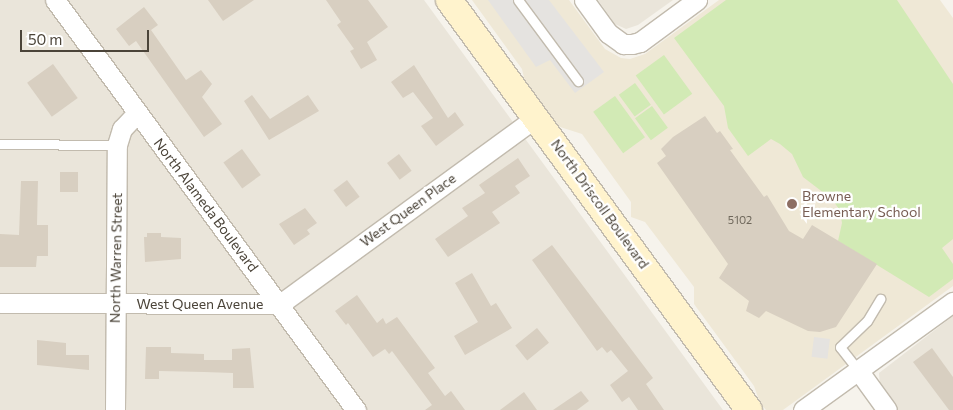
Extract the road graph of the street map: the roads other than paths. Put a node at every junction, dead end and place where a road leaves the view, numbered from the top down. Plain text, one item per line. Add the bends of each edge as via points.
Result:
1 (55, 0) edge
2 (449, 0) edge
3 (518, 0) edge
4 (584, 0) edge
5 (697, 0) edge
6 (578, 81) dead end
7 (137, 113) junction
8 (536, 117) junction
9 (0, 144) edge
10 (117, 145) junction
11 (880, 298) dead end
12 (953, 302) edge
13 (0, 303) edge
14 (116, 303) junction
15 (280, 304) junction
16 (858, 370) junction
17 (115, 410) edge
18 (356, 410) edge
19 (750, 410) edge
20 (803, 410) edge
21 (886, 410) edge

1 - 7 street, North Alameda Boulevard
2 - 8 main road, North Driscoll Boulevard
3 - 6 lane
4 - 5 street via 608,33 623,44 640,42
7 - 10 street, North Warren Street via 122,129
7 - 15 street, North Alameda Boulevard
8 - 15 street, West Queen Place
8 - 19 main road, North Driscoll Boulevard
9 - 10 lane
10 - 14 street, North Warren Street
11 - 16 lane via 867,321 840,346
12 - 16 street
13 - 14 street, West Queen Avenue
14 - 15 street, West Queen Avenue
14 - 17 street, North Warren Street
15 - 18 street, North Alameda Boulevard
16 - 20 street
16 - 21 street

